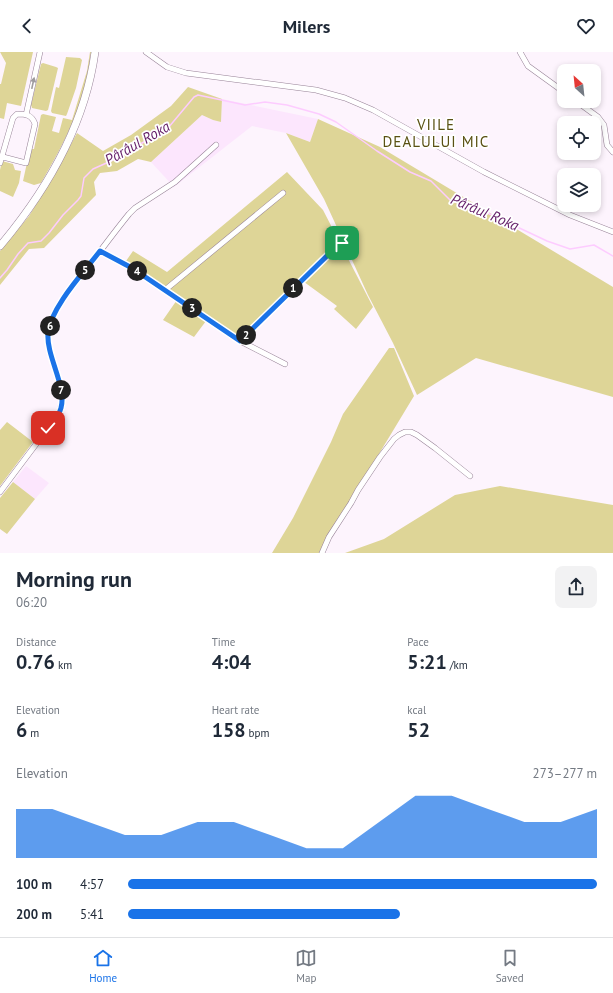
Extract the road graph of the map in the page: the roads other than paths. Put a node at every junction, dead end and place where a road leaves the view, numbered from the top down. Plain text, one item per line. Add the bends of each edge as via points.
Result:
1 (40, 52) edge
2 (95, 52) edge
3 (146, 52) edge
4 (520, 52) edge
5 (557, 87) edge
6 (586, 108) edge
7 (26, 115) junction
8 (216, 145) dead end
9 (613, 152) edge
10 (3, 157) junction
11 (0, 163) edge
12 (283, 193) dead end
13 (613, 232) edge
14 (342, 243) dead end
15 (0, 246) edge
16 (100, 251) junction
17 (165, 290) junction
18 (240, 341) junction
19 (285, 364) dead end
20 (470, 476) dead end
21 (0, 492) edge
22 (322, 553) edge

7 -> 1 street
2 - 15 main road via 87,93 68,141 44,186
3 - 13 street via 167,67 186,73 316,90 345,98 563,212
4 - 5 street via 528,66
6 - 9 street via 604,125 607,145
7 - 10 street via 17,114 13,118
7 - 10 street via 33,119 34,124 26,163
8 - 16 street via 175,182 135,208
10 - 11 street
12 - 17 street
14 - 18 street
16 - 17 street via 123,262
16 - 21 street via 60,303 49,331 50,351 60,387 61,408
17 - 18 street
18 - 19 street
20 - 22 street via 417,435 405,432 399,435 380,456 329,537

